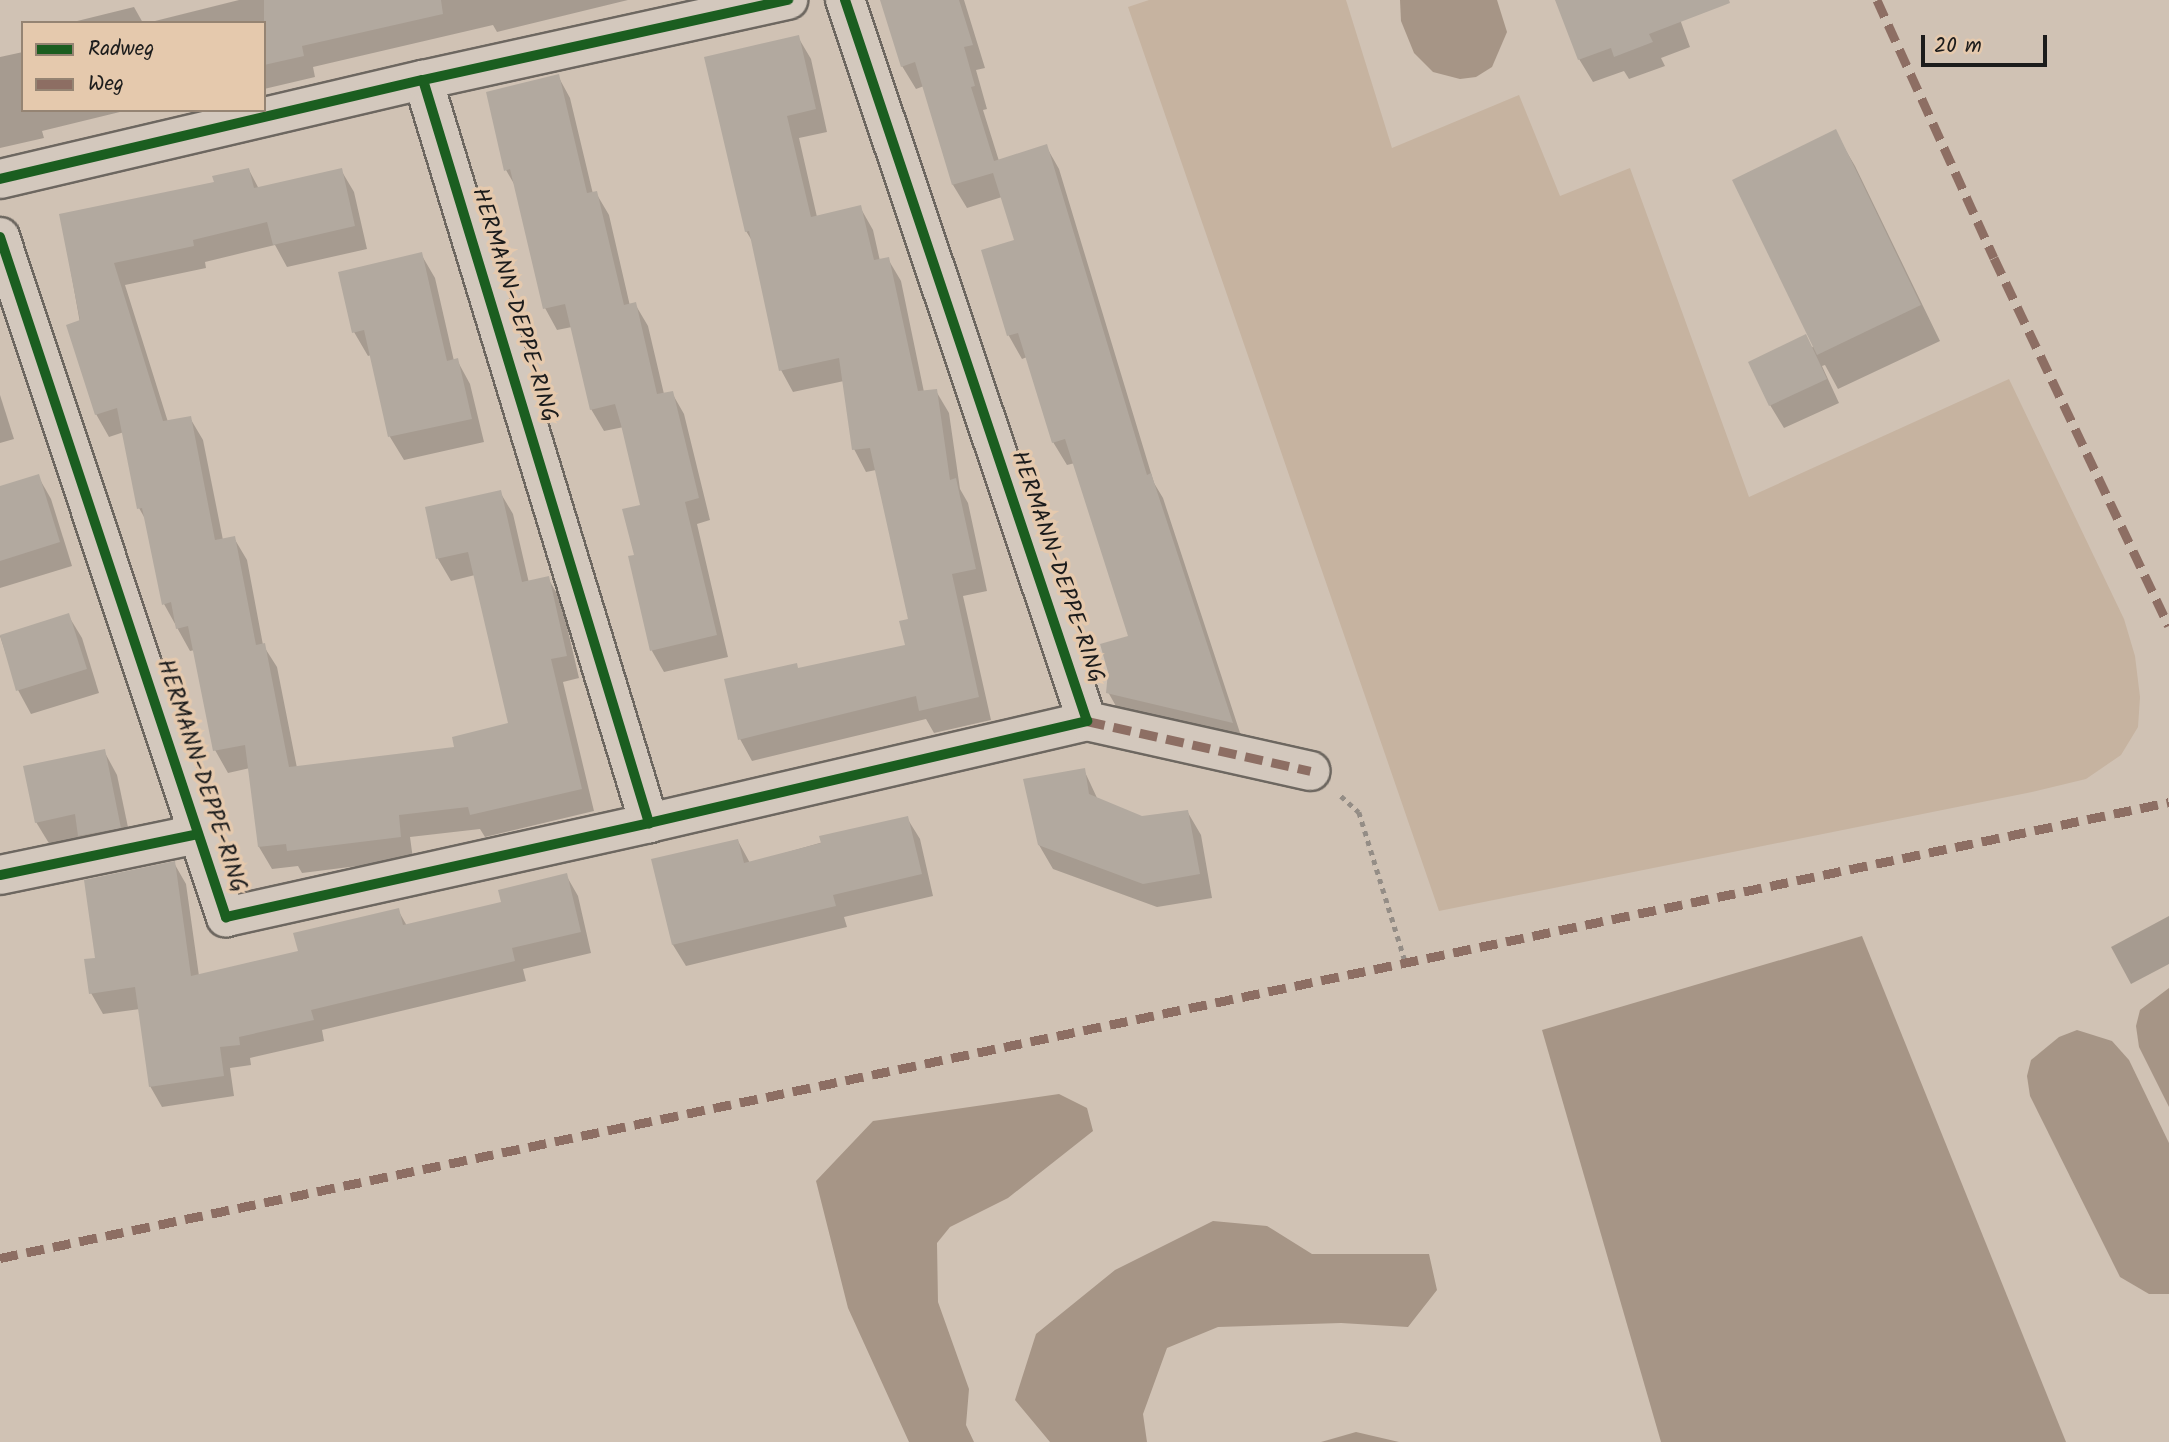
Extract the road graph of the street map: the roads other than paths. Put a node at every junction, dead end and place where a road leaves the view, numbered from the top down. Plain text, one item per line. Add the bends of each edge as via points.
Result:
1 (788, 0) edge
2 (845, 0) edge
3 (423, 80) junction
4 (0, 179) edge
5 (0, 237) edge
6 (1087, 721) junction
7 (1310, 771) road end
8 (649, 823) junction
9 (198, 834) junction
10 (0, 876) edge

1 - 3 street
2 - 6 street, HERMANN-DEPPE-RING
3 - 4 street
3 - 8 street, HERMANN-DEPPE-RING
5 - 9 street, HERMANN-DEPPE-RING
6 - 7 street, HERMANN-DEPPE-RING
6 - 8 street, HERMANN-DEPPE-RING
8 - 9 street, HERMANN-DEPPE-RING via 226,917
9 - 10 street

